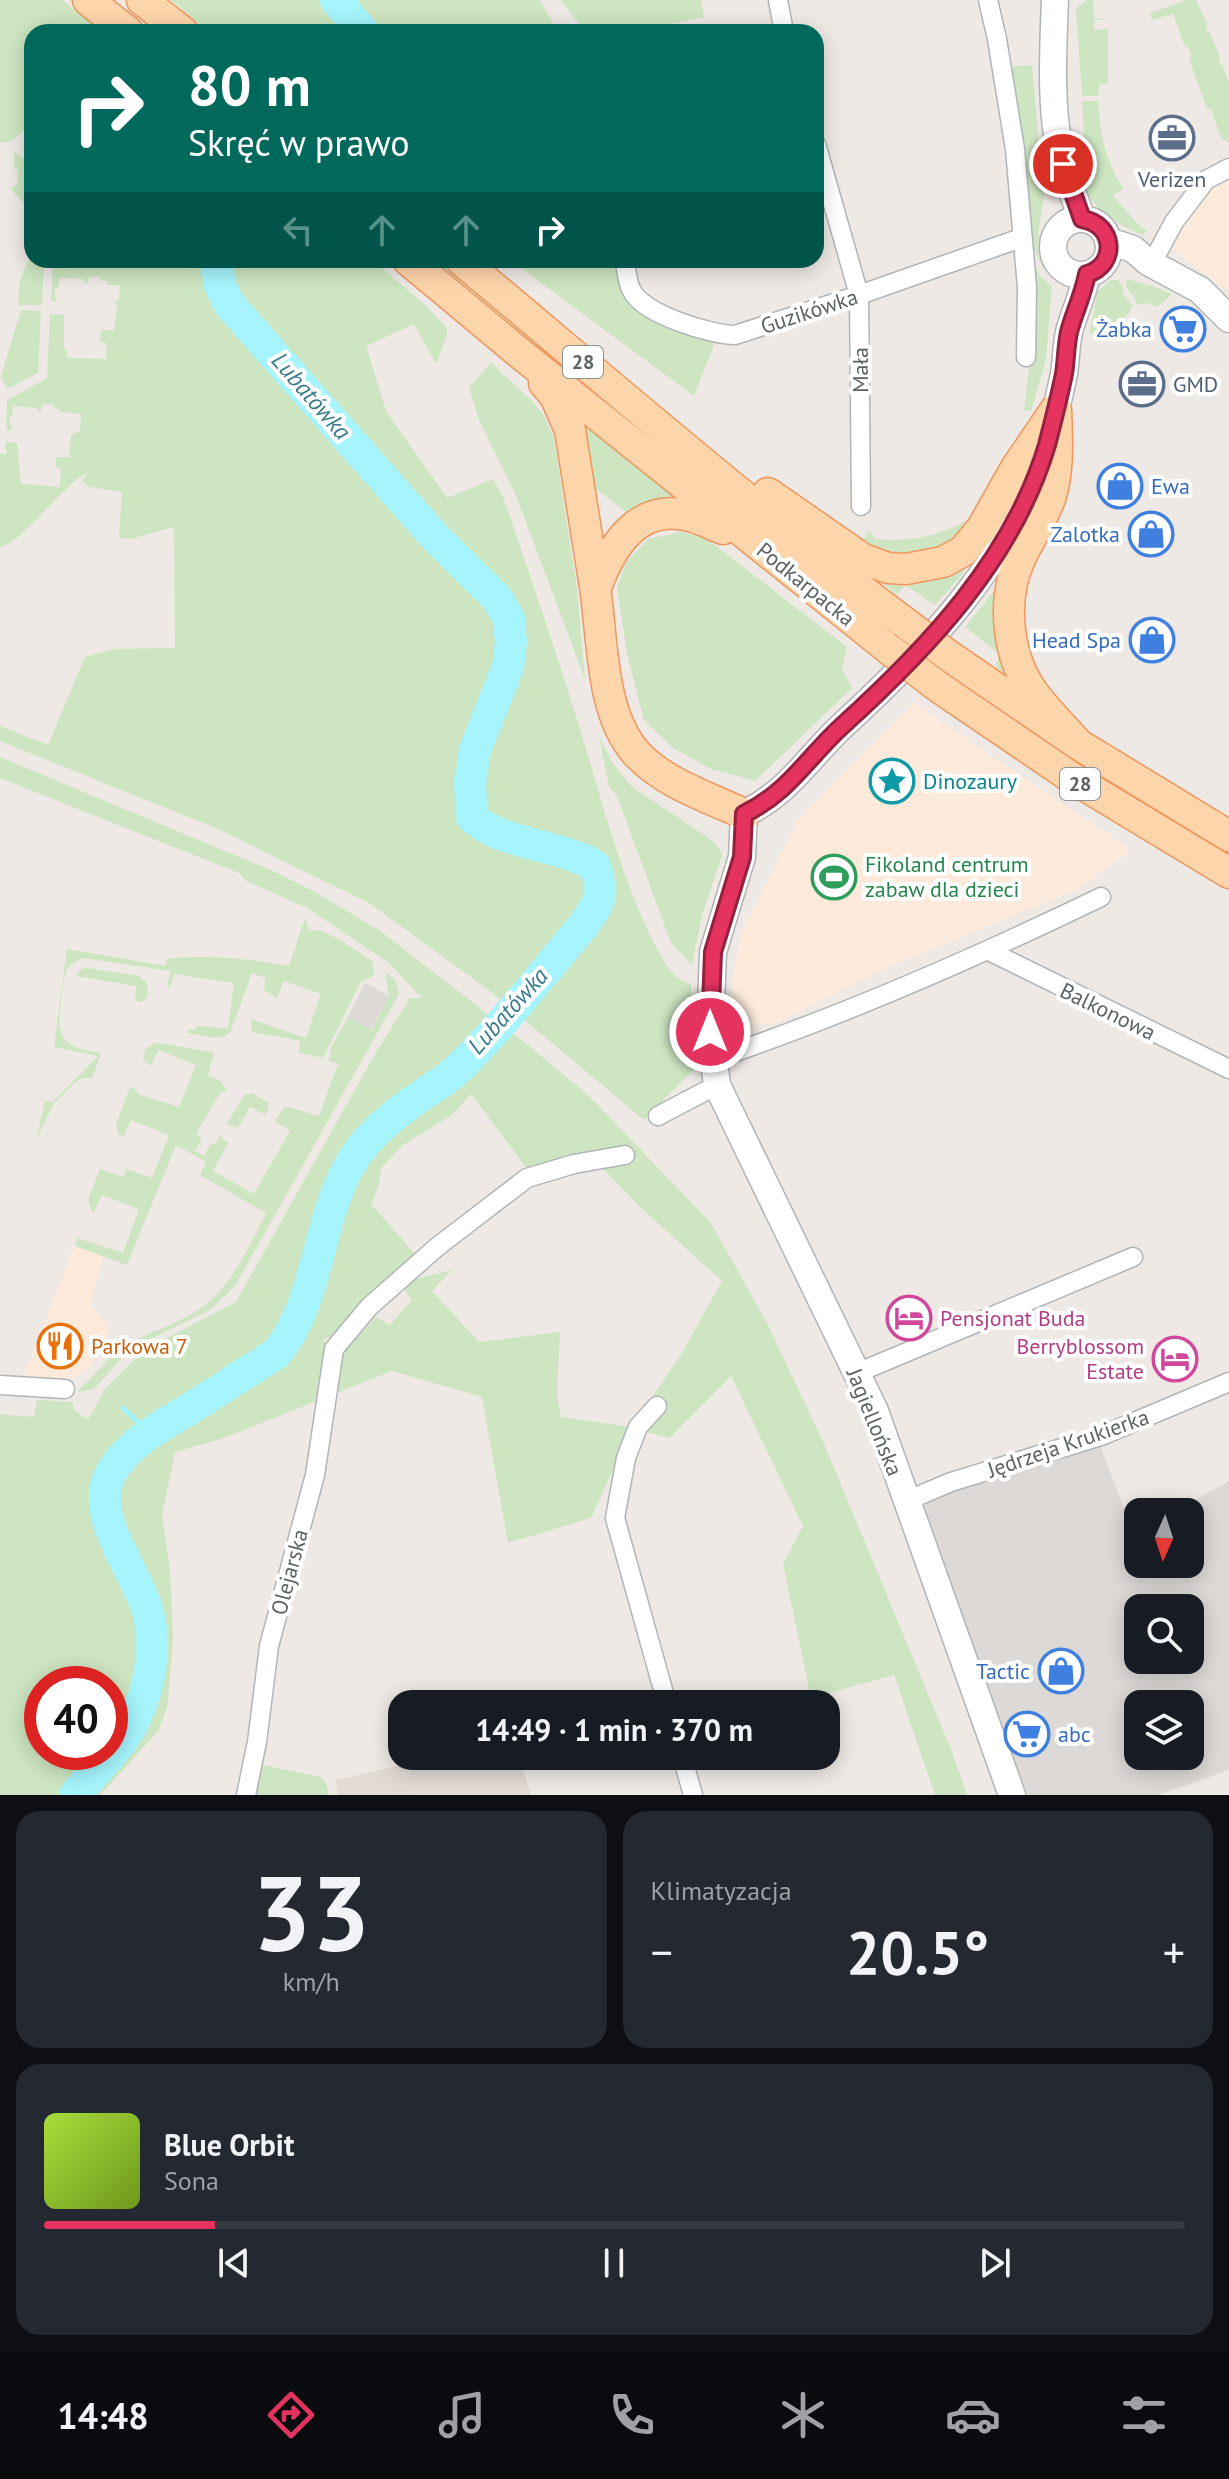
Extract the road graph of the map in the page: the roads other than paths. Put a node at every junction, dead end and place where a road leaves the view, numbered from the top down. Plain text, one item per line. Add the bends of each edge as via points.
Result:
1 (88, 0) edge
2 (142, 0) edge
3 (778, 0) edge
4 (988, 0) edge
5 (1055, 0) edge
6 (118, 24) edge
7 (173, 24) edge
8 (782, 24) edge
9 (1229, 168) edge
10 (824, 172) edge
11 (1072, 223) junction
12 (1021, 238) junction
13 (1150, 262) junction
14 (1092, 263) junction
15 (418, 268) edge
16 (471, 268) edge
17 (626, 268) edge
18 (859, 295) junction
19 (1229, 319) edge
20 (517, 351) junction
21 (1026, 357) dead end
22 (1056, 409) junction
23 (704, 464) junction
24 (861, 506) dead end
25 (750, 540) junction
26 (595, 590) junction
27 (1078, 744) junction
28 (744, 814) junction
29 (1229, 836) edge
30 (1229, 873) edge
31 (1101, 897) dead end
32 (989, 951) junction
33 (1229, 1069) edge
34 (714, 1072) junction
35 (658, 1116) dead end
36 (625, 1155) dead end
37 (1133, 1257) dead end
38 (857, 1373) junction
39 (1229, 1382) edge
40 (11, 1384) edge
41 (65, 1389) dead end
42 (657, 1406) dead end
43 (906, 1501) junction
44 (663, 1690) edge
45 (686, 1770) edge
46 (246, 1795) edge
47 (693, 1795) edge
48 (1012, 1795) edge

1 - 6 main road
2 - 7 main road
3 - 8 street
4 - 12 street via 1015,149
5 - 11 street via 1052,56
9 - 13 street via 1206,180
10 - 18 street, Mała
11 - 14 street via 1102,228
11 - 14 street via 1057,233 1055,259
12 - 18 street, Guzikówka
12 - 21 street
13 - 14 street via 1133,249
13 - 19 street via 1200,290
14 - 22 street via 1064,298 1070,331
15 - 20 main road, Podkarpacka / 28
16 - 23 main road, Podkarpacka / 28
17 - 18 street, Guzikówka via 632,293 656,311 718,335 735,335
18 - 24 street, Mała
20 - 25 main road, Podkarpacka / 28
20 - 26 main road via 555,396 570,430
22 - 23 main road via 963,551 943,562 906,569 863,559 763,490
22 - 27 main road via 1051,494 1019,560 1009,613 1013,649 1029,687
22 - 28 street via 1035,478 983,574 881,692 788,785
23 - 27 main road, Podkarpacka / 28, bridge via 952,658
25 - 26 main road via 690,515 650,518 621,538
25 - 30 main road, Podkarpacka / 28, bridge via 937,686 1072,778
26 - 28 main road via 609,693 624,736 661,774
27 - 29 main road, Podkarpacka / 28
28 - 34 street, Jagiellońska via 742,857 713,952
31 - 32 street
32 - 33 street, Balkonowa
32 - 34 street via 758,1044
34 - 35 street
34 - 38 street, Jagiellońska via 730,1116
36 - 46 street, Olejarska via 527,1178 425,1257 327,1347 315,1475 269,1646
37 - 38 street
38 - 43 street, Jagiellońska
39 - 43 street, Jędrzeja Krukierka via 1101,1436
40 - 41 street
42 - 44 street via 638,1427 626,1458 615,1518
43 - 48 street, Jagiellońska
45 - 47 street

